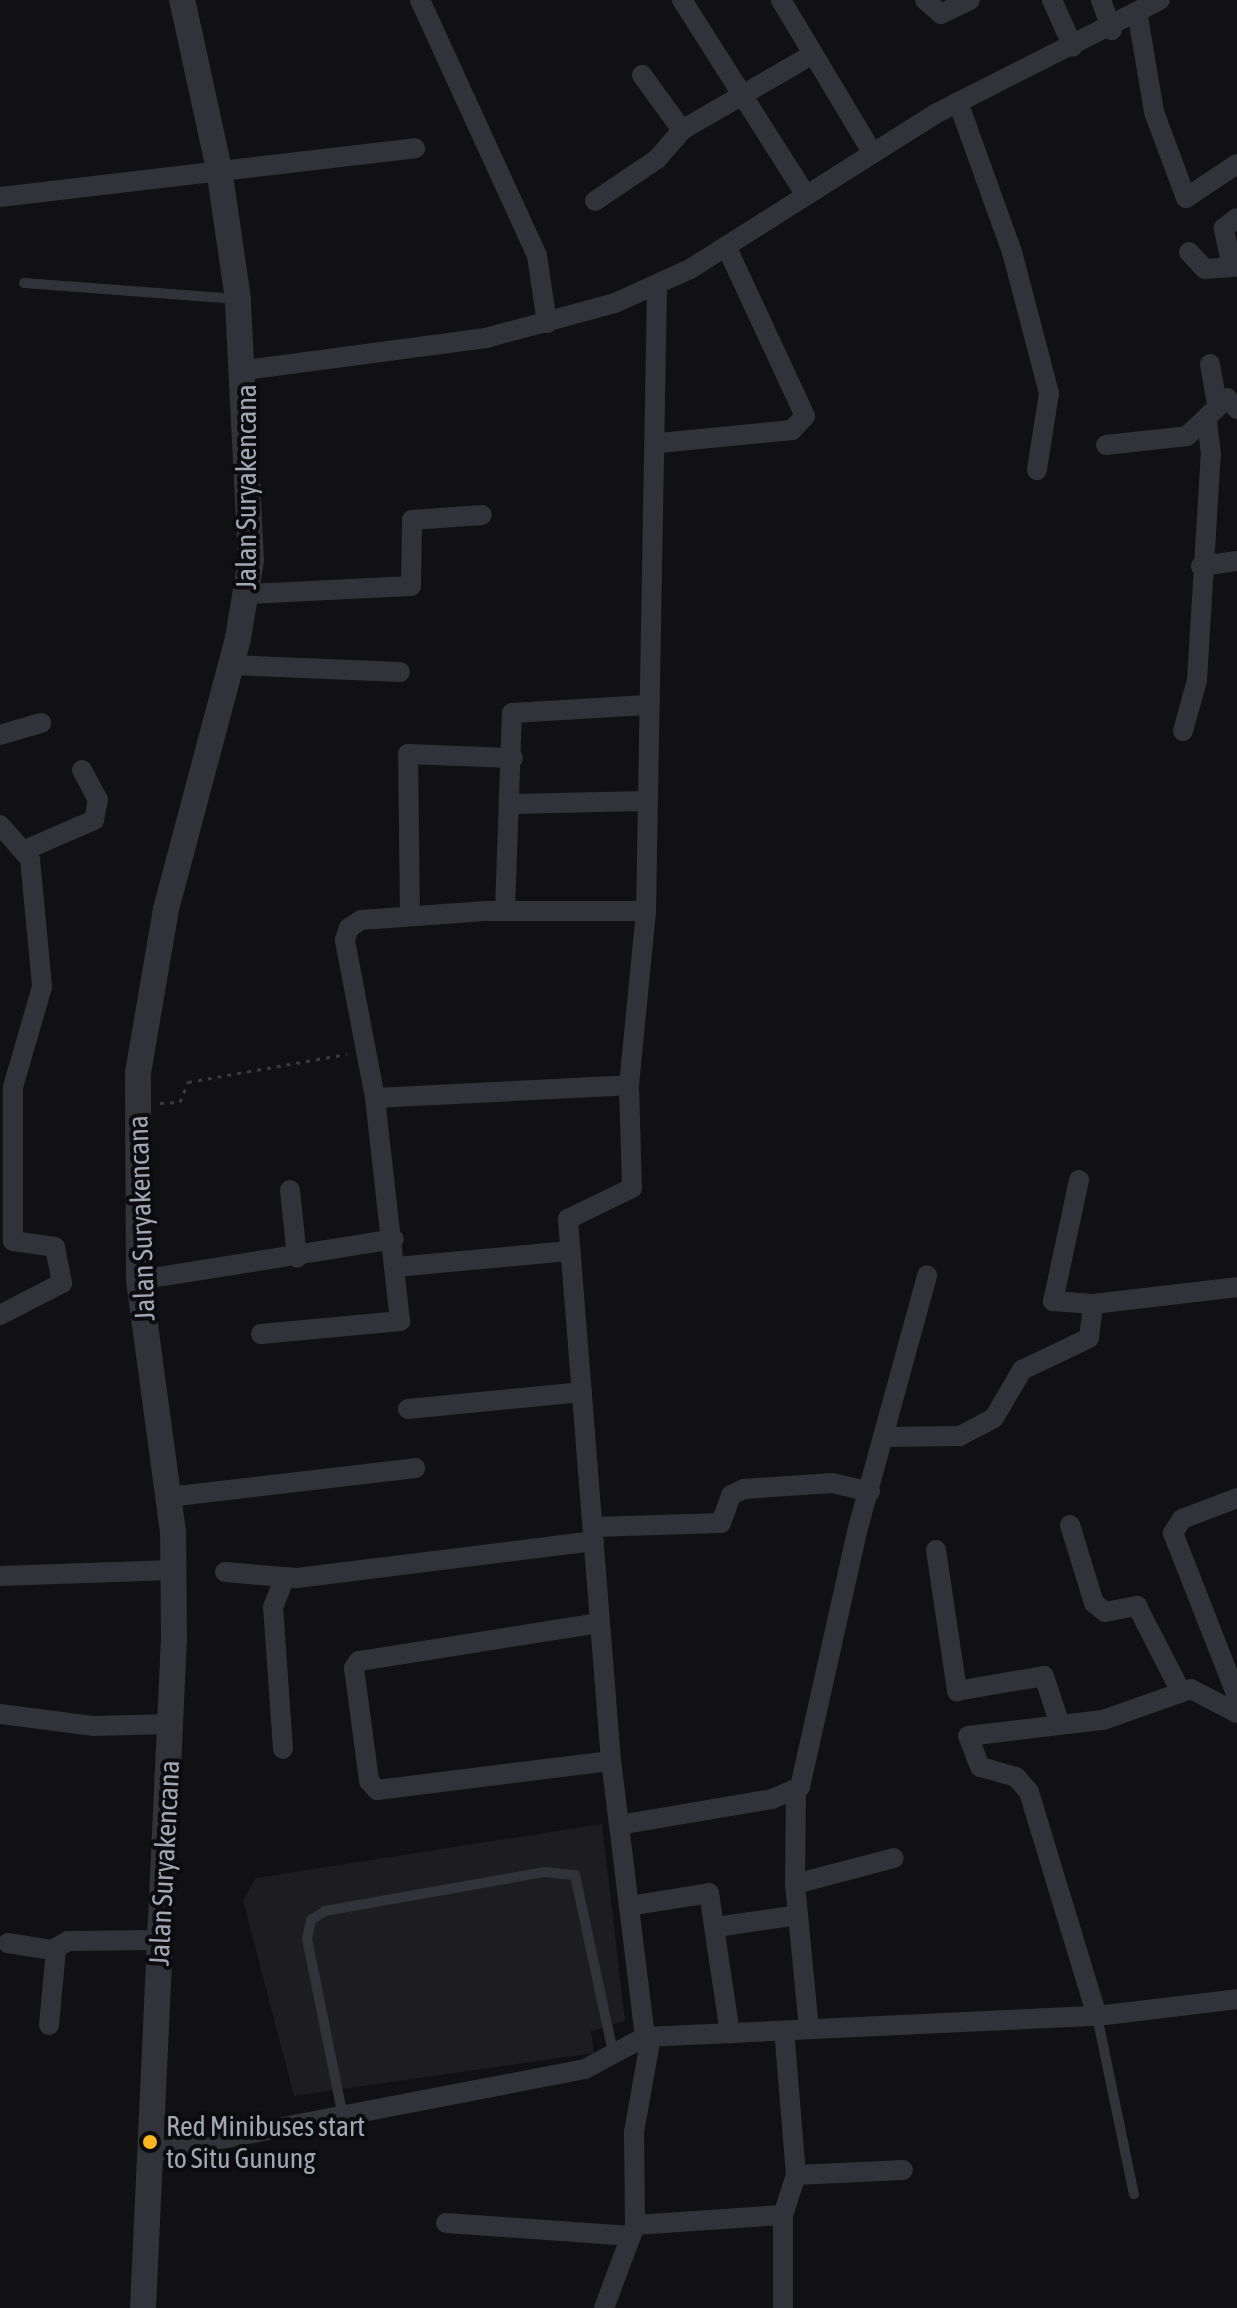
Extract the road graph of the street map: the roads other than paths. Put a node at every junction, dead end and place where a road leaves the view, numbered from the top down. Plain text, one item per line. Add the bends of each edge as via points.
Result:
1 (182, 0) edge
2 (420, 0) edge
3 (682, 0) edge
4 (781, 0) edge
5 (925, 0) edge
6 (970, 0) edge
7 (1052, 0) edge
8 (1101, 0) edge
9 (1160, 0) edge
10 (1138, 17) junction
11 (1112, 30) junction
12 (1073, 47) junction
13 (801, 61) dead end
14 (642, 75) dead end
15 (742, 93) junction
16 (958, 102) junction
17 (682, 130) junction
18 (415, 148) dead end
19 (872, 152) junction
20 (1237, 164) edge
21 (219, 169) junction
22 (804, 192) junction
23 (0, 197) edge
24 (595, 201) dead end
25 (1237, 218) edge
26 (726, 246) junction
27 (1189, 252) dead end
28 (1235, 267) edge
29 (24, 283) dead end
30 (657, 286) junction
31 (238, 299) junction
32 (547, 323) junction
33 (1210, 364) dead end
34 (246, 370) junction
35 (1229, 404) edge
36 (1207, 421) junction
37 (659, 443) junction
38 (1106, 445) dead end
39 (1037, 470) dead end
40 (482, 515) dead end
41 (1237, 561) edge
42 (1201, 566) junction
43 (247, 594) junction
44 (231, 665) junction
45 (400, 672) dead end
46 (647, 705) junction
47 (41, 723) dead end
48 (1183, 731) dead end
49 (0, 735) edge
50 (513, 758) junction
51 (82, 770) dead end
52 (644, 801) junction
53 (513, 804) junction
54 (0, 825) edge
55 (25, 850) junction
56 (505, 911) junction
57 (646, 911) junction
58 (410, 916) junction
59 (629, 1085) junction
60 (375, 1098) junction
61 (1079, 1180) dead end
62 (290, 1190) dead end
63 (394, 1239) junction
64 (7, 1242) edge
65 (570, 1251) junction
66 (297, 1258) junction
67 (396, 1267) junction
68 (927, 1275) dead end
69 (139, 1280) junction
70 (1237, 1287) edge
71 (1093, 1304) junction
72 (0, 1315) edge
73 (261, 1334) dead end
74 (582, 1392) junction
75 (408, 1409) dead end
76 (885, 1437) junction
77 (415, 1468) dead end
78 (870, 1492) junction
79 (169, 1497) junction
80 (1237, 1498) edge
81 (1070, 1525) dead end
82 (593, 1534) junction
83 (936, 1550) dead end
84 (173, 1570) junction
85 (225, 1572) dead end
86 (0, 1576) edge
87 (285, 1577) junction
88 (599, 1623) junction
89 (1180, 1690) junction
90 (1237, 1696) edge
91 (1237, 1713) edge
92 (0, 1714) edge
93 (1059, 1722) junction
94 (170, 1724) junction
95 (283, 1749) dead end
96 (611, 1761) junction
97 (796, 1790) junction
98 (619, 1825) junction
99 (894, 1858) dead end
100 (795, 1884) junction
101 (629, 1906) junction
102 (797, 1915) junction
103 (717, 1927) junction
104 (160, 1940) junction
105 (8, 1943) dead end
106 (56, 1949) junction
107 (1237, 1999) edge
108 (1097, 2016) junction
109 (49, 2025) dead end
110 (809, 2029) junction
111 (784, 2030) junction
112 (730, 2033) junction
113 (648, 2037) junction
114 (613, 2053) junction
115 (343, 2117) junction
116 (149, 2153) junction
117 (903, 2170) dead end
118 (796, 2175) junction
119 (1134, 2194) dead end
120 (783, 2215) junction
121 (446, 2223) dead end
122 (633, 2230) junction
123 (143, 2308) edge
124 (604, 2308) edge
125 (783, 2308) edge

1 - 21 street, Jalan Suryakencana
2 - 32 street via 537,256
3 - 15 street
4 - 19 street
5 - 6 street via 941,14
7 - 12 street
8 - 11 street
9 - 10 street
10 - 11 street
10 - 20 street via 1154,112 1188,200
11 - 12 street
12 - 16 street
13 - 15 street
14 - 17 street
15 - 17 street
15 - 22 street
16 - 19 street
16 - 39 street via 1012,252 1049,393
17 - 24 street via 657,159
18 - 21 street
19 - 22 street
21 - 23 street
21 - 31 street, Jalan Suryakencana
22 - 26 street
25 - 28 street via 1224,228
26 - 30 street
26 - 37 street via 805,416 792,430
27 - 28 street via 1205,269
29 - 31 lane
30 - 32 street
30 - 37 street
31 - 34 street, Jalan Suryakencana
32 - 34 street via 390,354
33 - 35 street
34 - 43 street, Jalan Suryakencana
35 - 36 street
36 - 38 street via 1181,438
36 - 42 street via 1211,454
37 - 46 street
40 - 43 street via 412,520 411,586
41 - 42 street
42 - 48 street via 1197,680
43 - 44 street, Jalan Suryakencana
44 - 45 street
44 - 69 street, Jalan Suryakencana via 152,971 136,1104
46 - 50 street via 515,710
46 - 52 street
47 - 49 street
50 - 53 street
50 - 58 street via 408,754
51 - 55 street via 98,800 94,820
52 - 53 street
52 - 57 street
53 - 56 street
54 - 55 street
55 - 64 street via 42,987 13,1087
56 - 57 street
56 - 58 street
57 - 59 street
58 - 60 street via 361,920 346,933
59 - 60 street
59 - 65 street via 632,1188 572,1212
60 - 63 street
61 - 71 street via 1050,1292 1061,1304
62 - 66 street
63 - 66 street
63 - 67 street
64 - 72 street via 55,1247 62,1285
65 - 67 street
65 - 74 street
66 - 69 street
67 - 73 street via 400,1321
68 - 76 street
69 - 79 street, Jalan Suryakencana
70 - 71 street
71 - 76 street via 1089,1338 1022,1370 994,1418 960,1436
74 - 75 street
74 - 82 street
76 - 78 street
77 - 79 street
78 - 82 street via 832,1483 744,1489 731,1495 721,1523
78 - 97 street
79 - 84 street, Jalan Suryakencana
80 - 90 street via 1182,1519 1173,1533
81 - 89 street via 1094,1603 1105,1612 1137,1606
82 - 87 street
82 - 88 street
83 - 93 street via 957,1691 1044,1676
84 - 86 street
84 - 94 street, Jalan Suryakencana
85 - 87 street
87 - 95 street via 273,1607
88 - 96 street
88 - 96 street via 359,1661 354,1668 369,1781 377,1790
89 - 91 street via 1204,1692
89 - 93 street via 1103,1720
92 - 94 street via 94,1726
93 - 108 street via 974,1731 967,1741 980,1767 1016,1777 1029,1792
94 - 104 street, Jalan Suryakencana
96 - 98 street
97 - 98 street
97 - 100 street
98 - 101 street
99 - 100 street
100 - 102 street
101 - 103 street via 709,1893
101 - 113 street
102 - 103 street
102 - 110 street
103 - 112 street
104 - 106 street via 68,1941
104 - 116 street, Jalan Suryakencana
105 - 106 street
106 - 109 street
107 - 108 street
108 - 110 street
108 - 119 lane
110 - 111 street
111 - 112 street
111 - 118 street
112 - 113 street
113 - 114 street
113 - 122 street via 634,2132
114 - 115 street via 585,2069
114 - 115 lane via 575,1875 544,1872 325,1911 311,1920 307,1939
115 - 116 street
116 - 123 street, Jalan Suryakencana
117 - 118 street
118 - 120 street
120 - 122 street
120 - 125 street
121 - 122 street
122 - 124 street

